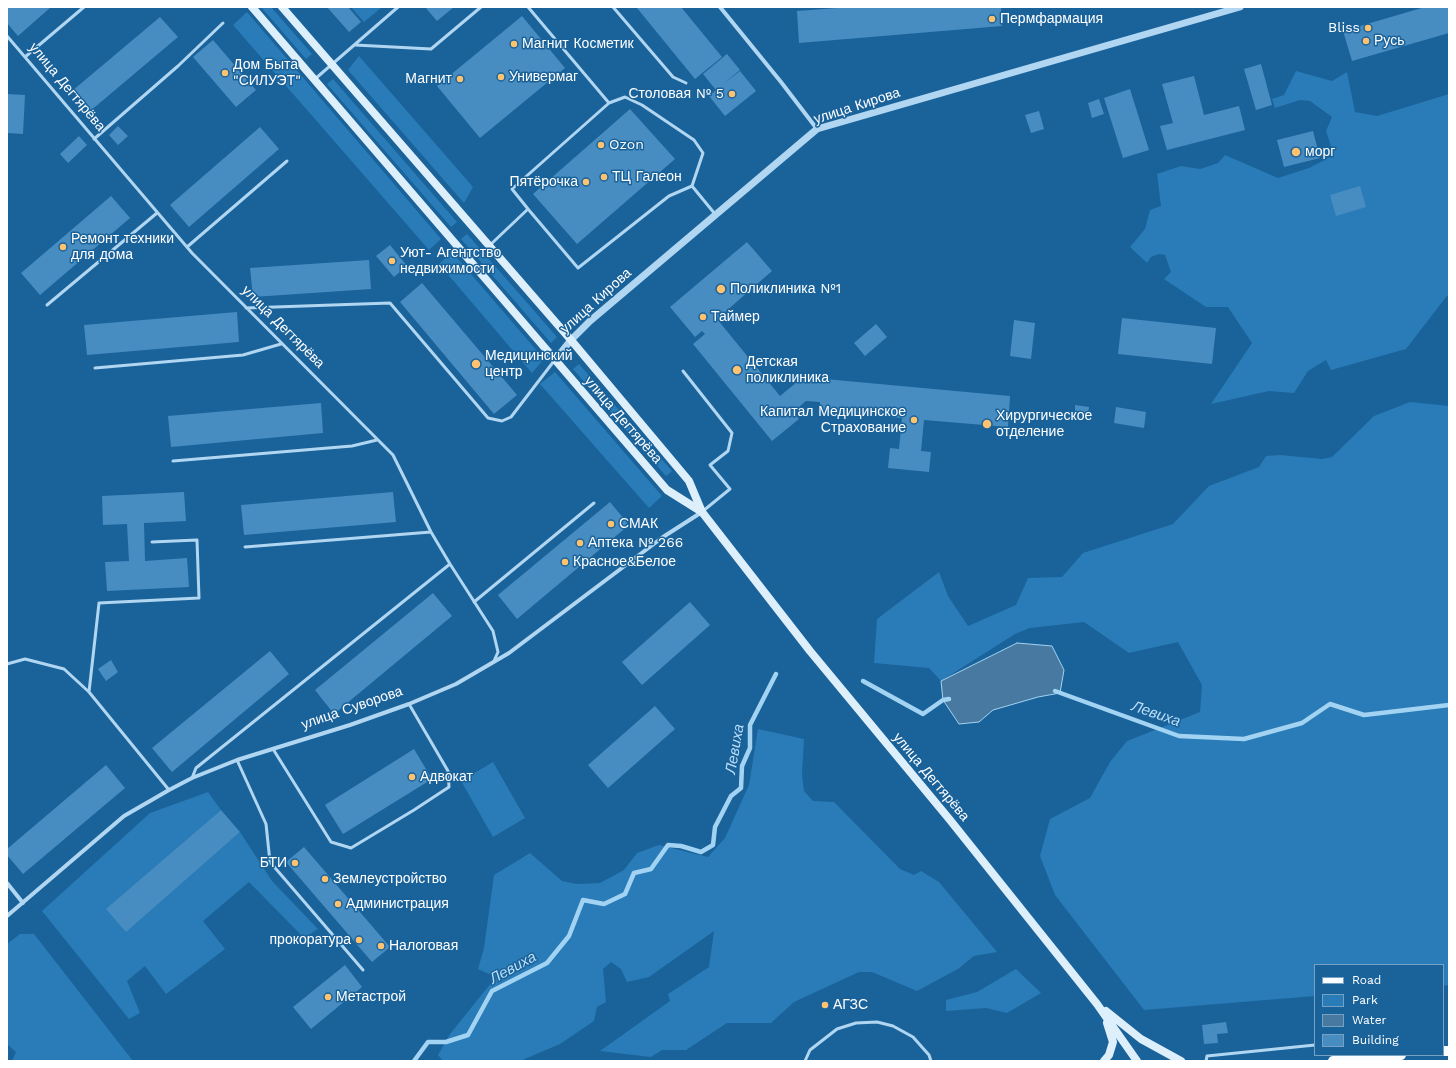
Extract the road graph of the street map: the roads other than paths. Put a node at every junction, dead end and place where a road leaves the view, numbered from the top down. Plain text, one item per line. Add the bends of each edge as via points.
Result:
1 (84, 7) edge
2 (252, 7) edge
3 (282, 7) edge
4 (398, 7) edge
5 (481, 7) edge
6 (528, 7) edge
7 (613, 7) edge
8 (720, 7) edge
9 (1239, 7) edge
10 (223, 23) dead end
11 (7, 36) edge
12 (355, 45) junction
13 (25, 57) junction
14 (333, 64) junction
15 (314, 80) junction
16 (686, 83) dead end
17 (609, 103) junction
18 (817, 129) junction
19 (94, 139) junction
20 (288, 161) dead end
21 (692, 186) junction
22 (528, 209) junction
23 (157, 213) junction
24 (716, 214) junction
25 (489, 246) junction
26 (187, 247) junction
27 (47, 305) dead end
28 (246, 308) junction
29 (570, 340) junction
30 (281, 344) junction
31 (555, 360) junction
32 (95, 368) dead end
33 (683, 371) dead end
34 (377, 440) junction
35 (173, 461) dead end
36 (594, 503) dead end
37 (702, 512) junction
38 (431, 532) junction
39 (152, 542) dead end
40 (245, 547) dead end
41 (450, 564) junction
42 (474, 602) junction
43 (494, 661) junction
44 (7, 664) edge
45 (89, 692) junction
46 (409, 704) junction
47 (273, 749) junction
48 (237, 760) junction
49 (192, 778) junction
50 (169, 790) junction
51 (7, 883) edge
52 (23, 903) junction
53 (7, 916) edge
54 (362, 970) dead end
55 (1097, 1004) junction
56 (1314, 1045) edge
57 (1386, 1056) edge
58 (805, 1061) edge
59 (931, 1061) edge
60 (1104, 1061) edge
61 (1137, 1061) edge
62 (1181, 1061) edge
63 (1206, 1061) edge
64 (1333, 1061) edge

1 - 13 lane
2 - 15 main road, улица Дегтярёва
3 - 14 main road, улица Дегтярёва
4 - 12 lane
5 - 12 lane via 431,49
6 - 17 lane
7 - 16 lane via 673,77
8 - 18 street
9 - 18 street, улица Кирова
10 - 19 lane
11 - 13 lane, улица Дегтярёва
12 - 14 lane
13 - 19 lane, улица Дегтярёва
14 - 15 lane
14 - 25 main road, улица Дегтярёва
15 - 31 main road, улица Дегтярёва
17 - 21 lane via 625,98 642,105 694,140 703,153
17 - 22 lane via 512,189
18 - 24 street, улица Кирова
19 - 23 lane, улица Дегтярёва
20 - 26 lane
21 - 22 lane via 669,196 578,268
21 - 24 lane
22 - 25 lane
23 - 26 lane, улица Дегтярёва
23 - 27 lane
24 - 29 street, улица Кирова
25 - 29 main road, улица Дегтярёва
26 - 28 lane, улица Дегтярёва
28 - 30 lane, улица Дегтярёва
28 - 31 lane via 390,303 488,418 502,421 511,417
29 - 31 street, улица Кирова
29 - 37 main road, улица Дегтярёва via 689,481
30 - 32 lane via 243,355
30 - 34 lane, улица Дегтярёва
31 - 37 main road, улица Дегтярёва via 667,490
33 - 37 lane via 732,433 728,451 710,465 730,489
34 - 35 lane via 352,446
34 - 38 lane, улица Дегтярёва via 393,455
36 - 42 lane
37 - 43 street, улица Суворова via 663,538 509,653
37 - 55 main road, улица Дегтярёва via 810,651 950,820
38 - 40 lane
38 - 41 lane, улица Дегтярёва
39 - 45 lane via 196,540 199,598 99,603
41 - 42 lane, улица Дегтярёва
41 - 49 lane via 196,768
42 - 43 lane, улица Дегтярёва via 493,631 498,652
43 - 46 street, улица Суворова via 456,684
44 - 45 lane via 25,659 64,670
45 - 50 lane
46 - 47 street, улица Суворова
46 - 47 lane via 448,771 449,787 350,848 331,842
47 - 48 street, улица Суворова
48 - 49 street, улица Суворова
48 - 54 lane via 266,824 270,862
49 - 50 street, улица Суворова
50 - 52 street, улица Суворова via 124,816
51 - 52 street
52 - 53 street, улица Суворова
55 - 60 main road via 1113,1042
55 - 61 main road, улица Дегтярёва
55 - 62 main road via 1140,1040
56 - 63 lane via 1207,1056
57 - 64 main road
58 - 59 lane via 810,1050 837,1029 856,1023 877,1022 893,1026 913,1037

